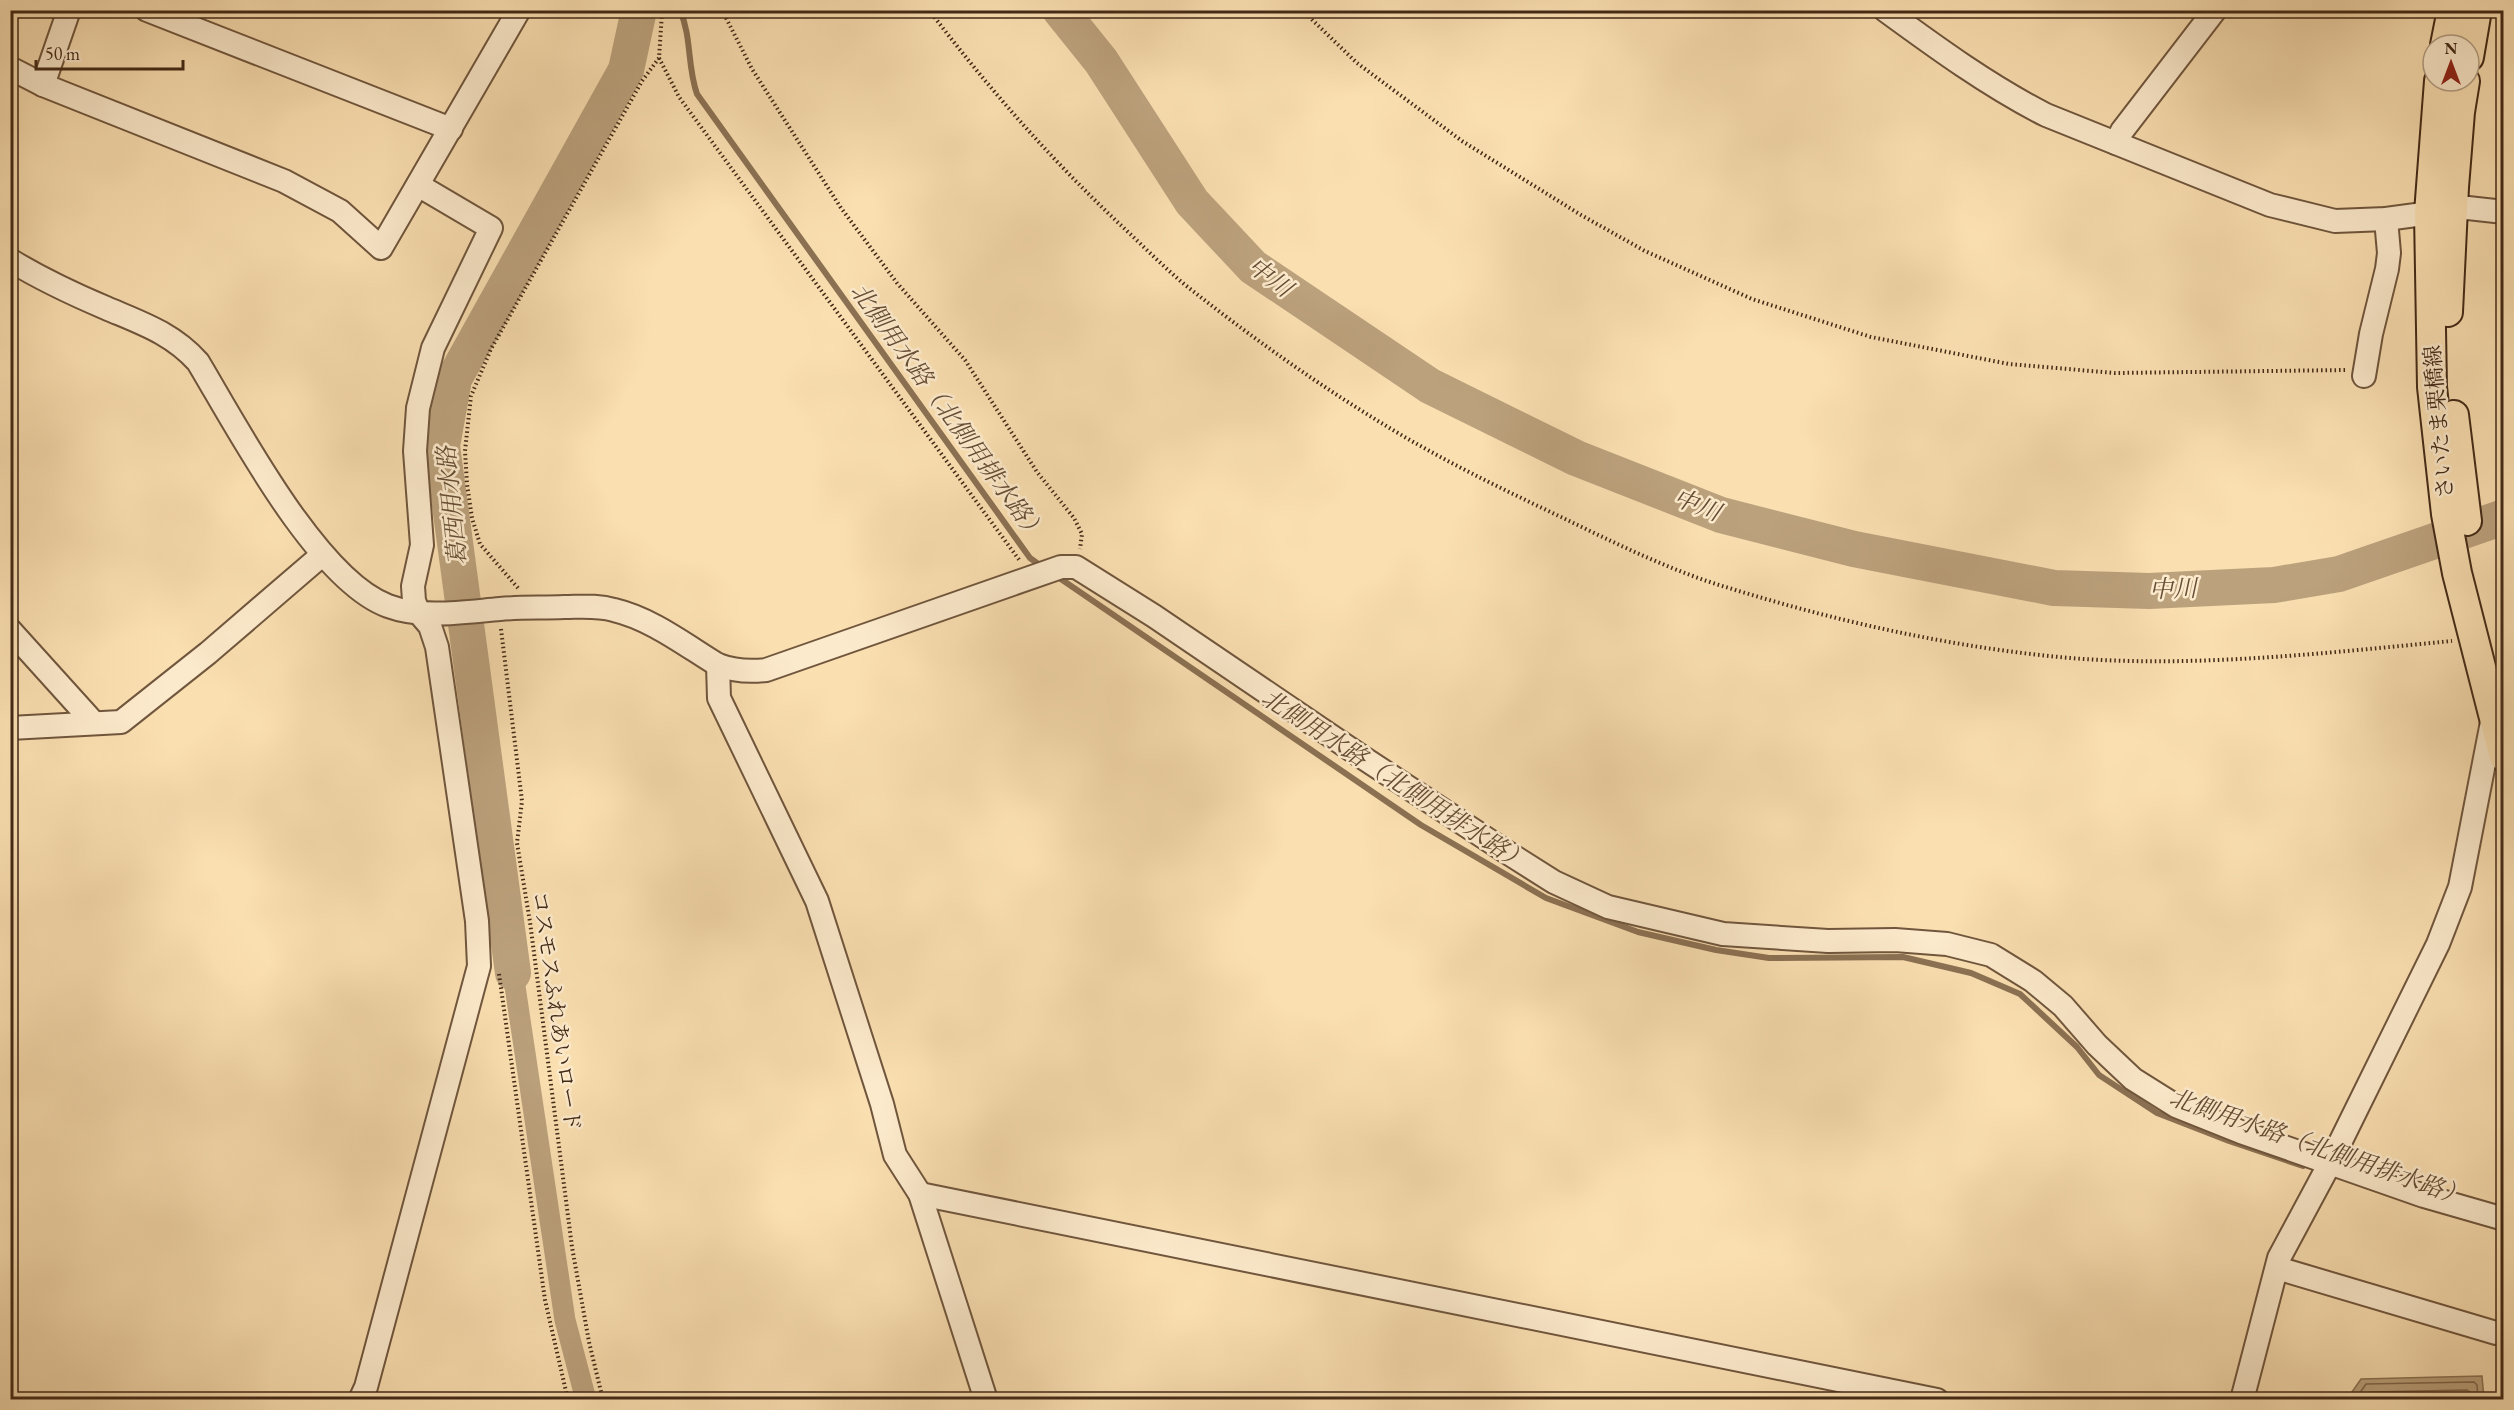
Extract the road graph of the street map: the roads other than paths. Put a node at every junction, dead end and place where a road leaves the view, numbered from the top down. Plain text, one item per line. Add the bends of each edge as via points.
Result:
1 (69, 10) edge
2 (147, 10) edge
3 (519, 10) edge
4 (2215, 10) edge
5 (2452, 10) edge
6 (2477, 10) edge
7 (1890, 12) edge
8 (2447, 33) edge
9 (2473, 33) edge
10 (10, 68) edge
11 (43, 86) junction
12 (2439, 93) edge
13 (2463, 93) edge
14 (451, 129) junction
15 (2116, 143) junction
16 (418, 185) junction
17 (2441, 212) junction
18 (2504, 212) edge
19 (2386, 219) junction
20 (10, 260) edge
21 (2364, 372) road end
22 (322, 555) junction
23 (2473, 601) junction
24 (418, 613) junction
25 (10, 630) edge
26 (717, 665) junction
27 (2504, 687) edge
28 (2498, 709) edge
29 (94, 723) junction
30 (10, 728) edge
31 (2504, 757) edge
32 (2329, 1164) junction
33 (920, 1194) junction
34 (2504, 1219) edge
35 (2277, 1268) junction
36 (2496, 1333) dead end
37 (360, 1400) edge
38 (986, 1400) edge
39 (1937, 1400) edge
40 (2242, 1400) edge

1 - 11 street
2 - 14 street
3 - 14 street
4 - 15 street
5 - 8 main road
6 - 9 main road
7 - 15 street via 2014,99
10 - 11 street
11 - 16 street via 284,181 340,211 381,248
12 - 17 main road, さいたま栗橋線
13 - 17 main road, さいたま栗橋線
14 - 16 street
15 - 19 street via 2270,205 2335,221
16 - 24 street via 491,228 433,348 418,408 415,451 423,545 414,586
17 - 18 street via 2468,208
17 - 19 street
17 - 23 main road, さいたま栗橋線 via 2448,297 2451,469 2474,567
19 - 21 street via 2387,269
20 - 22 street via 52,285 159,331 185,348 198,362 260,467
22 - 24 street via 357,588 386,606
22 - 29 street via 121,722
23 - 27 main road, さいたま栗橋線
23 - 28 main road, さいたま栗橋線 via 2473,638
24 - 26 street via 495,618 524,608 593,606 656,627
24 - 37 street via 430,626 437,647 477,921 479,966
25 - 29 street
26 - 32 street via 766,670 1068,567 1154,616 1554,882 1608,907 1723,934 1947,944 1991,955 2033,981 2063,1006 2133,1079 2176,1106
26 - 33 street via 718,698 817,901 896,1155
28 - 31 main road, さいたま栗橋線
28 - 32 street via 2460,887 2438,944
29 - 30 street
32 - 34 street
32 - 35 street
33 - 38 street
33 - 39 street
35 - 36 street
35 - 40 street

